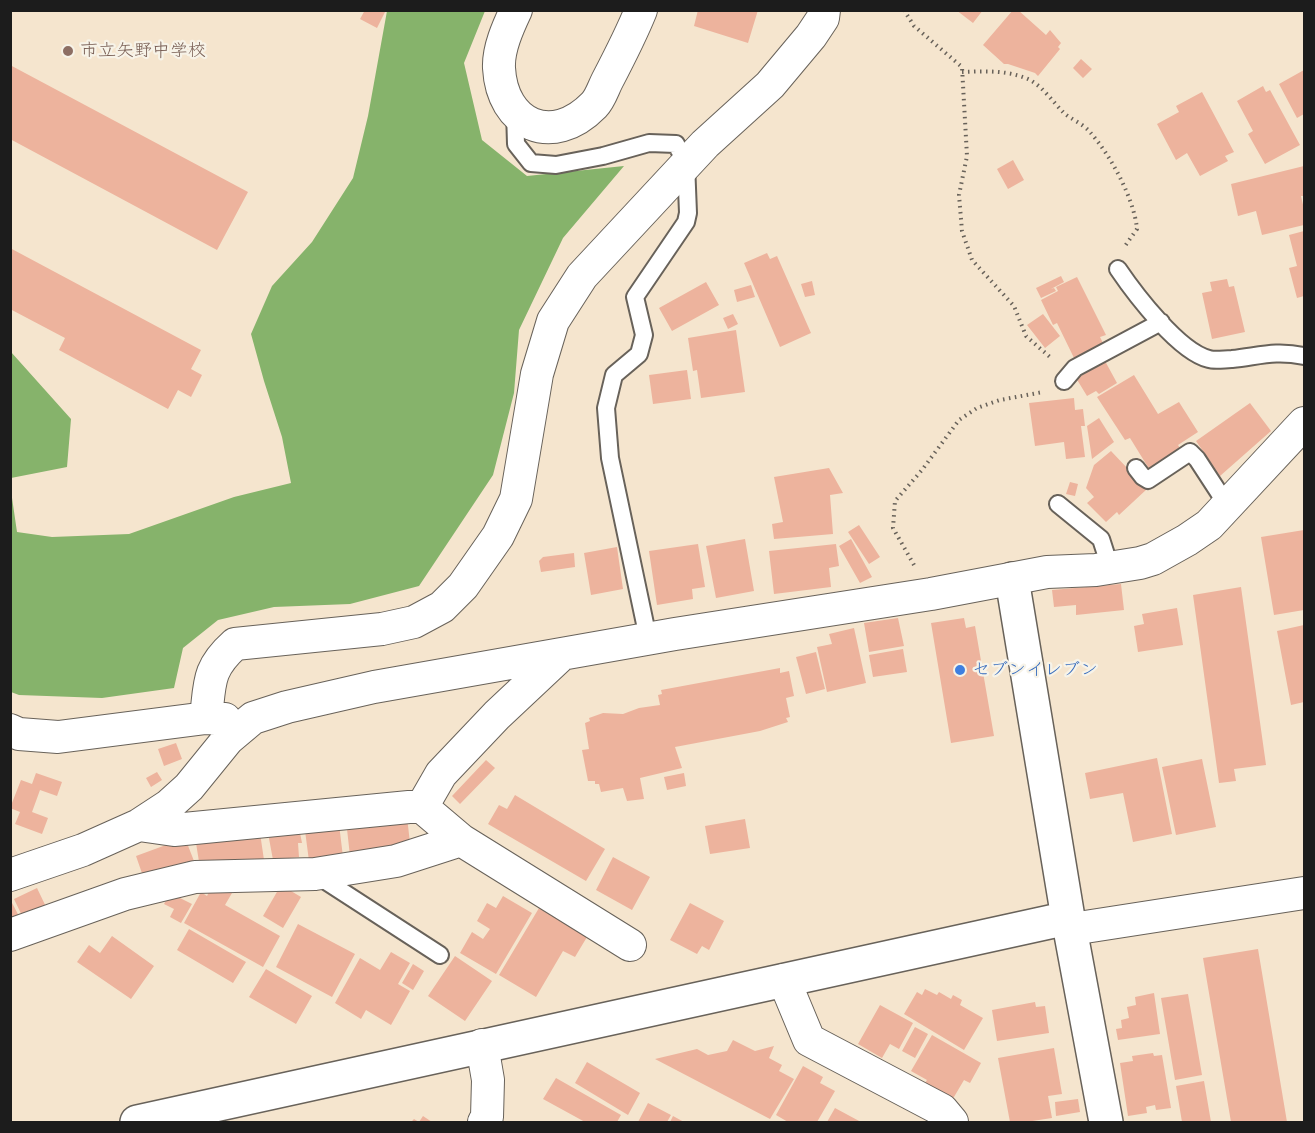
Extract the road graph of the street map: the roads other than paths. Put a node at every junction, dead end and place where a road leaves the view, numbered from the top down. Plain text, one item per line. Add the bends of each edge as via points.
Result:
1 (516, 10) edge
2 (641, 10) edge
3 (824, 10) edge
4 (515, 111) junction
5 (686, 163) junction
6 (1118, 269) road end
7 (1161, 322) junction
8 (1305, 356) edge
9 (1067, 378) road end
10 (1305, 423) edge
11 (1136, 468) dead end
12 (1058, 504) dead end
13 (1227, 506) junction
14 (1110, 567) junction
15 (1012, 579) junction
16 (648, 638) junction
17 (562, 654) junction
18 (206, 718) junction
19 (253, 718) junction
20 (10, 730) edge
21 (422, 807) junction
22 (139, 825) junction
23 (461, 840) junction
24 (315, 874) junction
25 (10, 875) edge
26 (1305, 893) edge
27 (1070, 923) junction
28 (10, 936) edge
29 (630, 945) dead end
30 (441, 955) dead end
31 (784, 980) junction
32 (482, 1045) junction
33 (137, 1122) edge
34 (484, 1122) edge
35 (952, 1122) edge
36 (1106, 1122) edge

1 - 4 street via 502,46 499,67 507,99
2 - 4 street via 596,104 580,117 561,127 547,128 533,126
3 - 5 street via 811,36 770,85
4 - 5 lane via 516,144 531,163 556,165 649,143 676,144
5 - 16 lane via 686,222 635,297 644,335 639,354 614,375 606,408 610,458
5 - 18 street via 582,276 553,321 537,374 516,499 498,536 463,586 442,607 414,622 382,629 235,644 212,672
6 - 7 lane
7 - 8 lane via 1190,350 1209,359 1285,352
7 - 9 lane via 1075,368
10 - 13 street
11 - 13 lane via 1148,480 1190,452
12 - 14 lane via 1101,539
13 - 14 street via 1209,525 1153,559
14 - 15 street
15 - 16 street
15 - 27 street
16 - 17 street
17 - 19 street via 374,687 287,706
17 - 21 street via 496,715 441,774
18 - 19 street
18 - 20 street via 58,737
19 - 22 street via 228,739 189,787
21 - 22 street via 174,831
21 - 23 street
22 - 25 street
23 - 24 street via 396,861
23 - 29 street
24 - 28 street via 195,878 125,894
24 - 30 lane
26 - 27 street
27 - 31 street
27 - 36 street
31 - 32 street
31 - 35 street via 809,1040 942,1110
32 - 33 street
32 - 34 street via 488,1080

